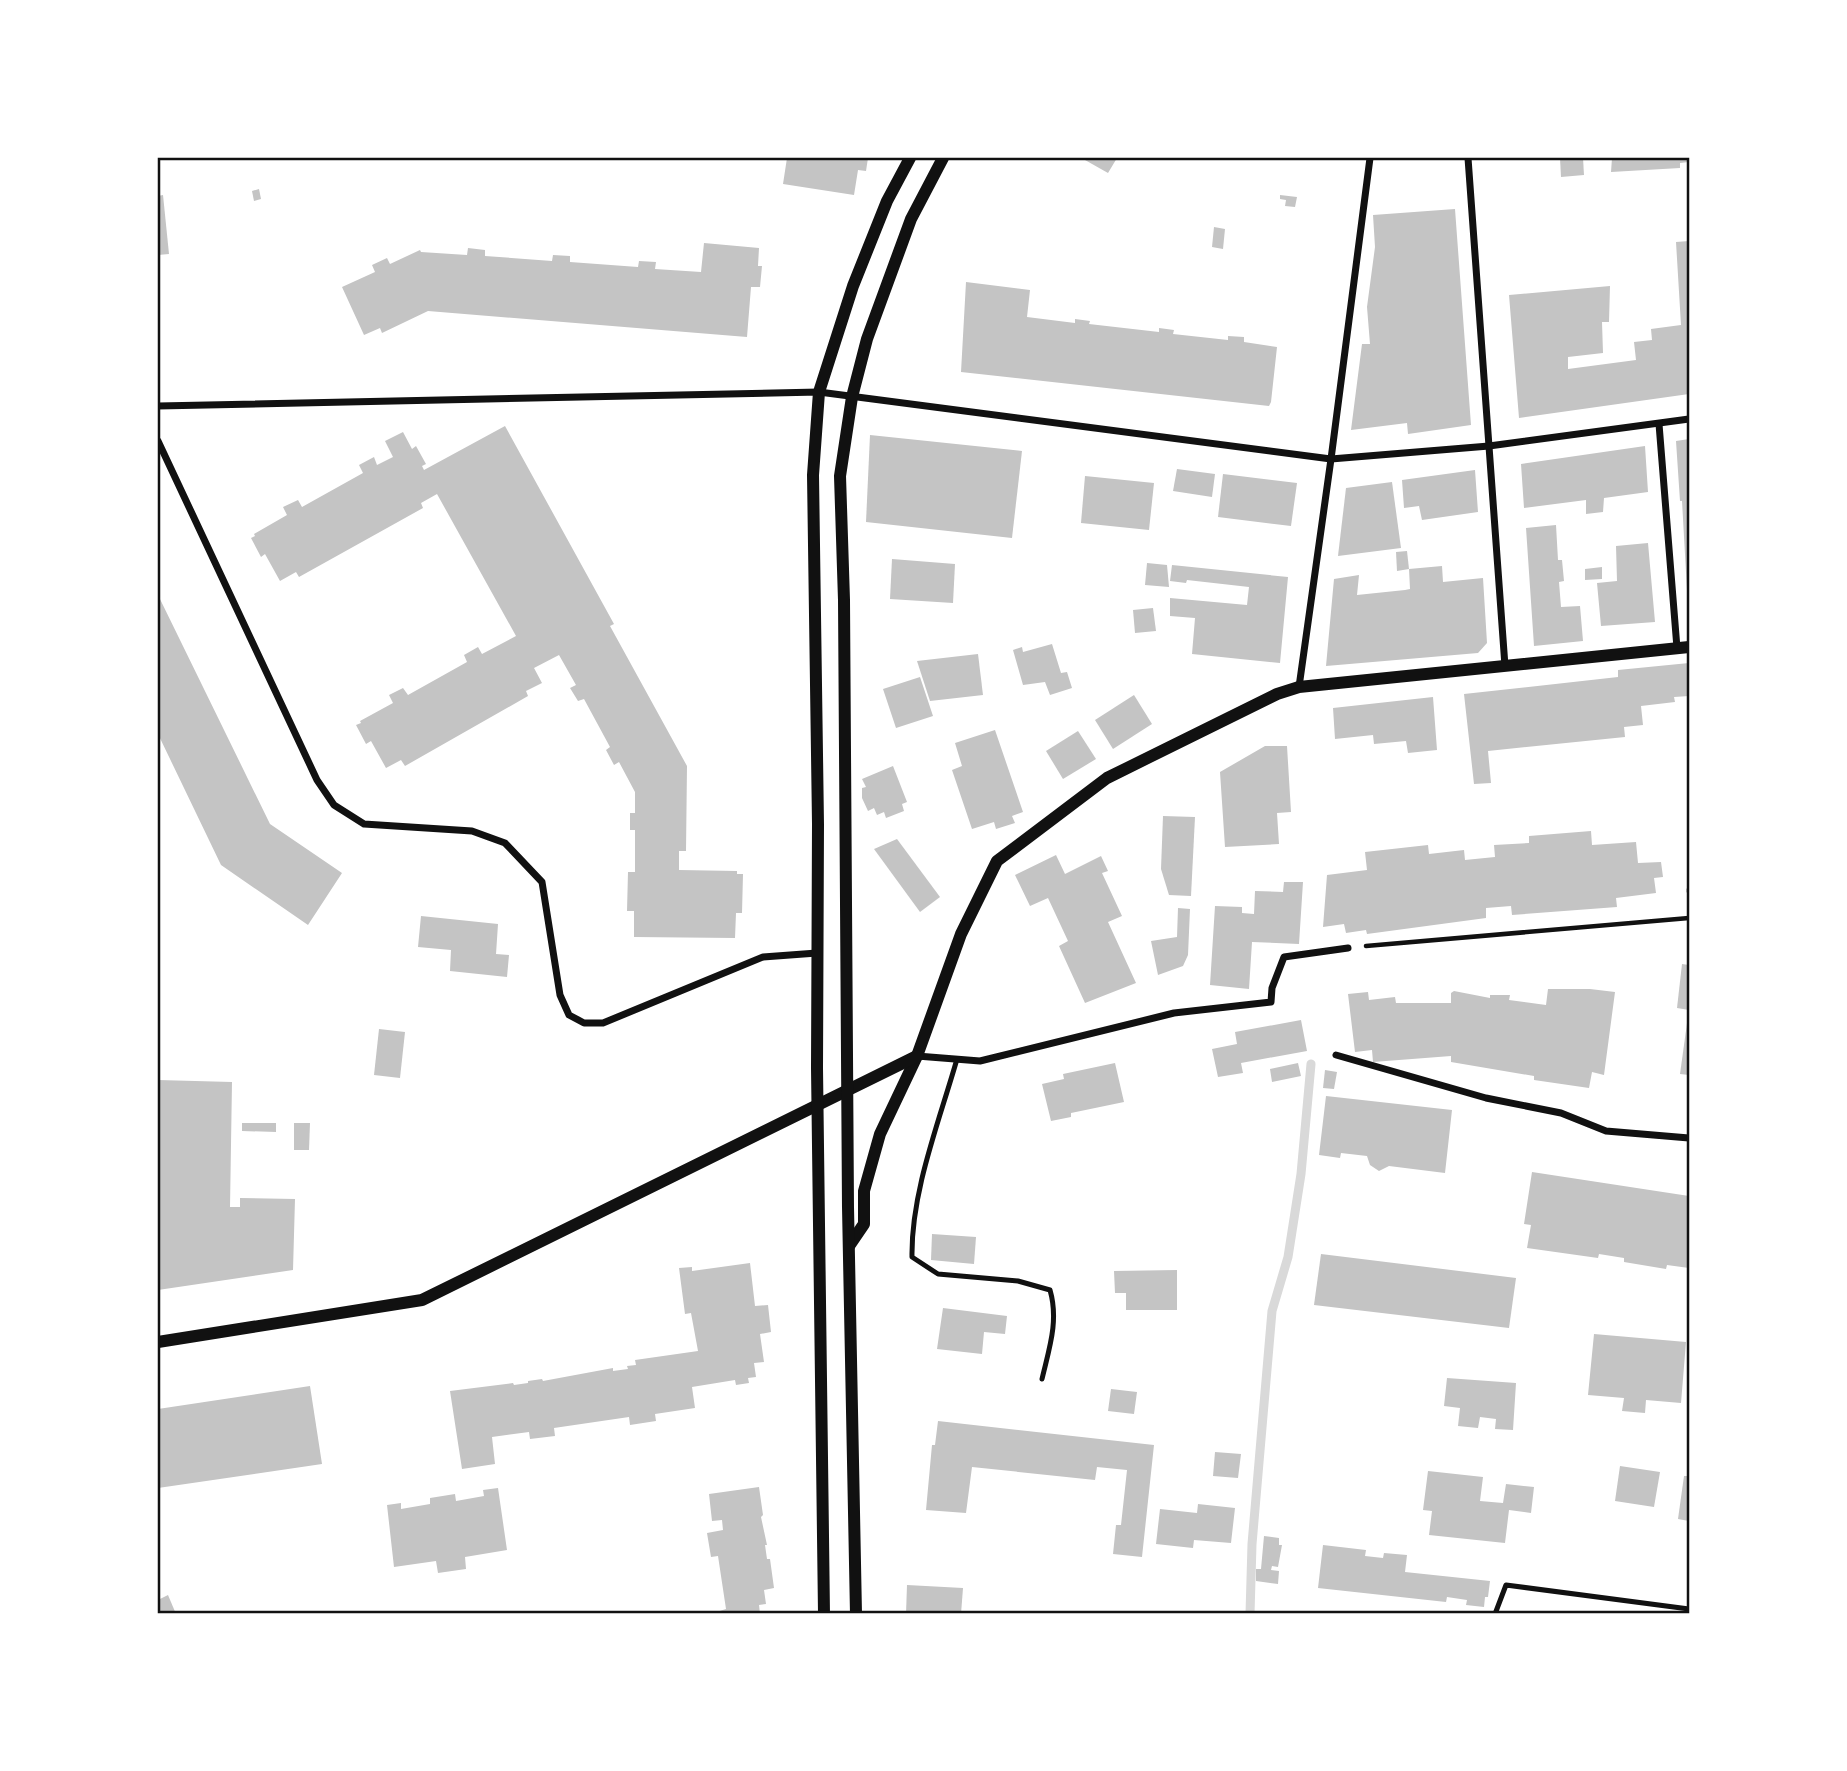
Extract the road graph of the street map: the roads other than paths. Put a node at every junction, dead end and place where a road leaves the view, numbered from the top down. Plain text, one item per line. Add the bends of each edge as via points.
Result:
1 (910, 158) edge
2 (943, 158) edge
3 (1370, 158) edge
4 (1468, 158) edge
5 (819, 392) junction
6 (852, 397) junction
7 (158, 406) edge
8 (1689, 419) edge
9 (1659, 424) junction
10 (158, 441) edge
11 (1489, 446) junction
12 (1331, 459) junction
13 (1683, 648) edge
14 (1505, 667) junction
15 (1299, 687) junction
16 (1348, 948) road end
17 (817, 953) junction
18 (1336, 1055) dead end
19 (917, 1056) junction
20 (957, 1059) junction
21 (847, 1091) junction
22 (817, 1106) junction
23 (1689, 1138) edge
24 (849, 1247) junction
25 (158, 1342) edge
26 (1042, 1379) dead end
27 (1689, 1609) edge
28 (824, 1614) edge
29 (856, 1614) edge
30 (1495, 1614) edge

1 - 5 street via 887,201 853,286
2 - 6 street via 911,219 867,339
3 - 12 street
4 - 11 street
5 - 6 street
5 - 7 street
5 - 17 street via 813,475
6 - 12 street
6 - 21 street via 840,475
8 - 9 street
9 - 11 street
9 - 13 street
10 - 17 street via 317,780 334,805 364,824 472,831 505,843 542,882 560,995 569,1014 584,1023 603,1023 763,957
11 - 12 street
11 - 14 street
12 - 15 street
13 - 14 street
14 - 15 street
15 - 19 street via 1107,778 997,861 961,934
16 - 20 street via 1284,957 1271,1002 1174,1013 980,1061
17 - 22 street
18 - 23 street via 1486,1098 1561,1114 1606,1131
19 - 20 street
19 - 21 street
19 - 24 street via 880,1134 864,1191 864,1224
20 - 26 lane via 912,1228 912,1257 938,1274 1018,1281 1050,1290 1054,1331
21 - 22 street
21 - 24 street
22 - 25 street via 422,1300
22 - 28 street
24 - 29 street
27 - 30 lane via 1506,1585

